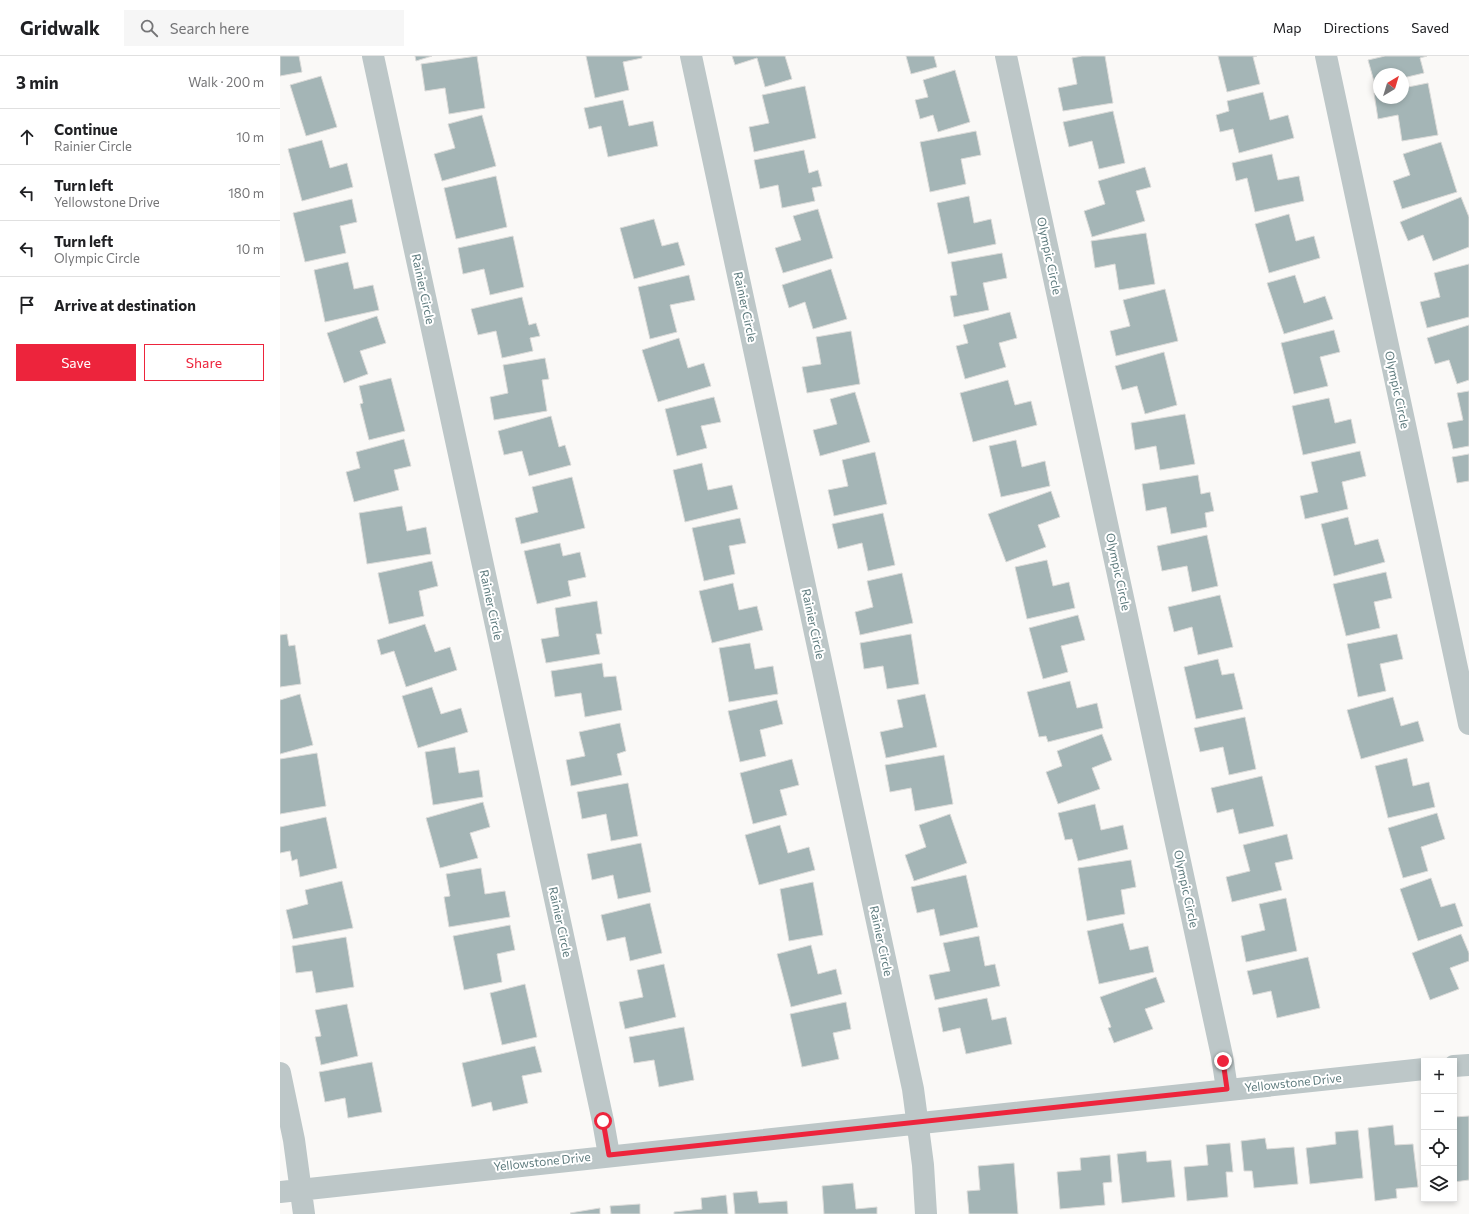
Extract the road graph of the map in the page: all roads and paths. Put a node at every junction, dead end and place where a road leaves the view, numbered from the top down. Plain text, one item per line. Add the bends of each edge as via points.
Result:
1 (373, 56) edge
2 (691, 56) edge
3 (1006, 56) edge
4 (1326, 56) edge
5 (1469, 724) edge
6 (1469, 1065) edge
7 (1457, 1066) edge
8 (1421, 1069) edge
9 (280, 1074) edge
10 (1227, 1089) junction
11 (918, 1122) junction
12 (609, 1155) junction
13 (290, 1191) edge
14 (304, 1214) edge
15 (926, 1214) edge

1 - 12 street, Rainier Circle
2 - 11 street, Rainier Circle
3 - 10 street, Olympic Circle via 1222,1056
4 - 5 street, Olympic Circle
6 - 7 street
8 - 10 street, Yellowstone Drive
9 - 13 street via 294,1140
10 - 11 street, Yellowstone Drive
11 - 12 street, Yellowstone Drive
11 - 15 street, Rainier Circle
12 - 13 street, Yellowstone Drive
13 - 14 street

